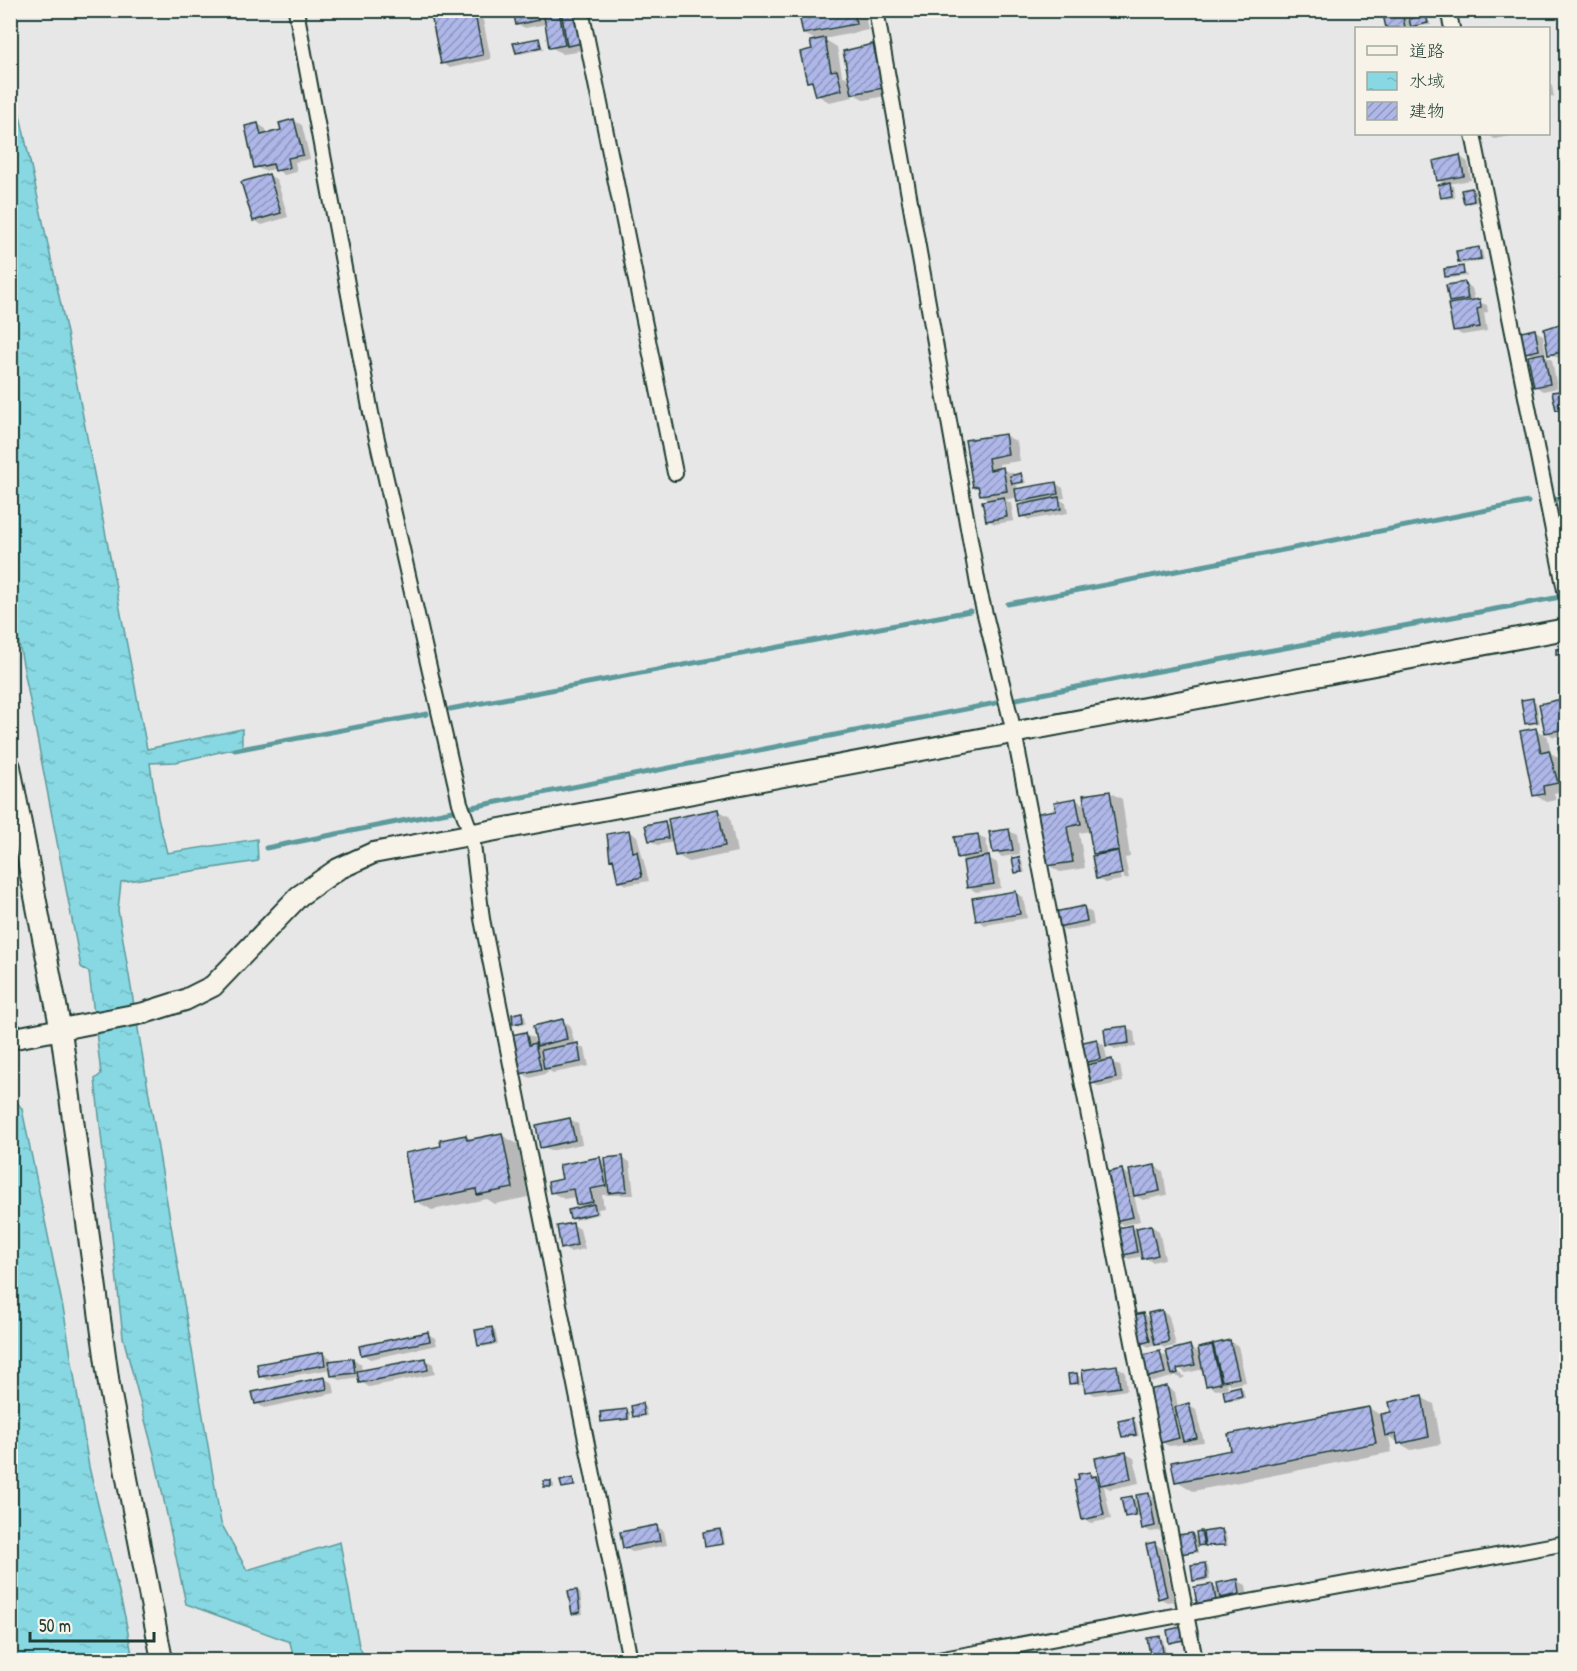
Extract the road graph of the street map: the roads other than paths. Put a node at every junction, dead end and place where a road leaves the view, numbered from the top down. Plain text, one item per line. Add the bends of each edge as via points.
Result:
1 (297, 10) edge
2 (581, 10) edge
3 (876, 10) edge
4 (1448, 10) edge
5 (1452, 27) edge
6 (1473, 135) edge
7 (675, 473) dead end
8 (1566, 591) edge
9 (1566, 629) edge
10 (1014, 732) junction
11 (10, 767) edge
12 (472, 836) junction
13 (61, 1031) junction
14 (16, 1038) edge
15 (1566, 1543) edge
16 (1186, 1614) junction
17 (162, 1660) edge
18 (630, 1660) edge
19 (938, 1660) edge
20 (1195, 1660) edge

1 - 12 street via 371,413 460,803
2 - 7 street
3 - 10 street via 979,590
4 - 5 street
6 - 8 street
9 - 10 street
10 - 12 street
10 - 16 street
11 - 13 street
12 - 13 street via 374,853 338,869 299,896 213,986 144,1013
12 - 18 street via 482,919
13 - 14 street
13 - 17 street via 109,1385
15 - 16 street
16 - 19 street
16 - 20 street

